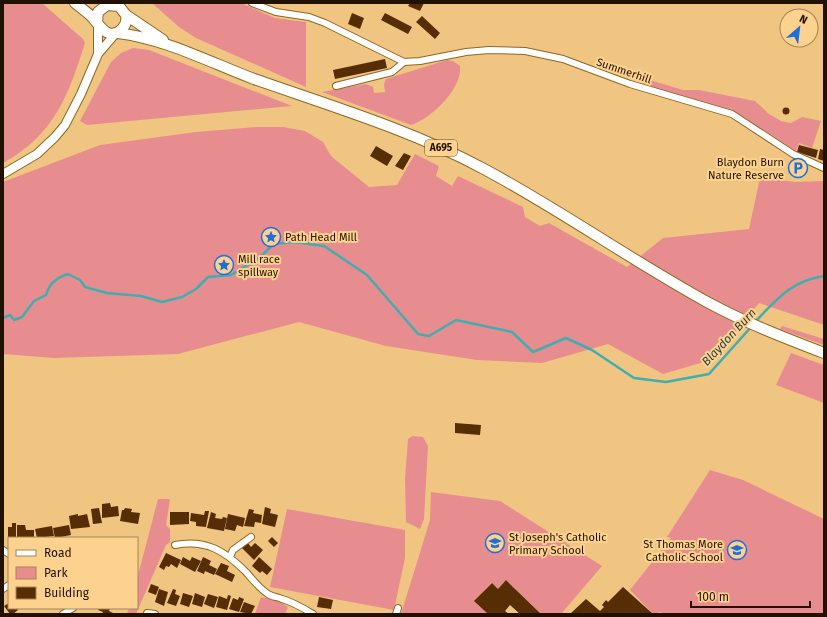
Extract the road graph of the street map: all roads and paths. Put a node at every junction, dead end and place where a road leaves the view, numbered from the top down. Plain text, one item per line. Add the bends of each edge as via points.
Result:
1 (75, 3) edge
2 (92, 3) edge
3 (252, 3) edge
4 (105, 5) junction
5 (126, 15) junction
6 (98, 24) junction
7 (117, 33) junction
8 (174, 46) junction
9 (98, 54) junction
10 (404, 62) junction
11 (336, 86) dead end
12 (824, 168) edge
13 (3, 174) edge
14 (824, 353) edge
15 (251, 537) dead end
16 (175, 545) dead end
17 (230, 557) junction
18 (147, 613) dead end
19 (155, 614) edge
20 (313, 614) edge

1 - 6 main road, A695
2 - 4 main road, A695
3 - 10 street via 276,12 309,17 325,23
4 - 5 main road, A695 via 119,6
4 - 6 main road via 98,12
5 - 7 main road via 125,25
5 - 8 main road, A695
6 - 7 main road, A695 via 106,33
6 - 9 street
7 - 8 main road, A695
7 - 9 street
8 - 14 main road, A695 via 241,74 366,118 453,154 521,189 688,291 768,331
9 - 13 street via 65,125 37,154
10 - 11 street via 392,72 376,79
10 - 12 street, Summerhill via 420,62 482,50 544,54 630,84 728,112 802,159
15 - 17 street via 233,550
16 - 17 street via 189,542 203,544
17 - 20 street via 269,595 296,604
18 - 19 street

